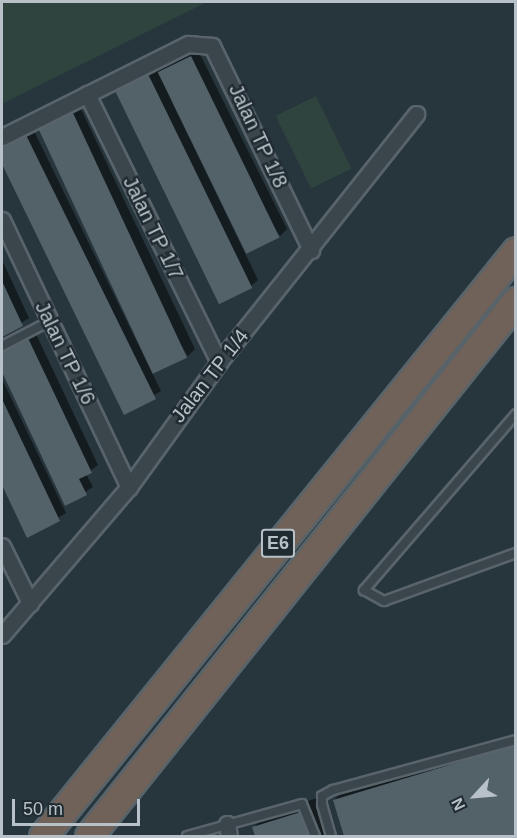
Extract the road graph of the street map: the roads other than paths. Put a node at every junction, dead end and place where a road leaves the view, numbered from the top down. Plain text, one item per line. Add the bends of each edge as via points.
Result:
1 (87, 94) junction
2 (416, 114) dead end
3 (2, 137) edge
4 (2, 220) edge
5 (310, 250) junction
6 (516, 251) edge
7 (516, 301) edge
8 (50, 321) junction
9 (2, 346) edge
10 (219, 362) junction
11 (516, 414) edge
12 (129, 487) junction
13 (2, 546) edge
14 (516, 553) edge
15 (30, 603) junction
16 (2, 635) edge
17 (516, 740) edge
18 (228, 830) edge
19 (43, 837) edge
20 (89, 837) edge
21 (188, 837) edge
22 (315, 837) edge
23 (331, 837) edge

1 - 3 street
1 - 5 street, Jalan TP 1/8 via 188,44 205,43 218,52
1 - 10 street, Jalan TP 1/7
2 - 5 street, Jalan TP 1/4
4 - 8 street, Jalan TP 1/6
5 - 10 street, Jalan TP 1/4
6 - 19 highway, E6
7 - 20 highway, E6
8 - 9 lane
8 - 12 street, Jalan TP 1/6
10 - 12 street, Jalan TP 1/4
11 - 14 lane via 364,590 384,601
12 - 15 street, Jalan TP 1/4
13 - 15 street
15 - 16 street, Jalan TP 1/4
17 - 23 lane via 333,790 322,796
18 - 21 lane
18 - 22 lane via 302,804

